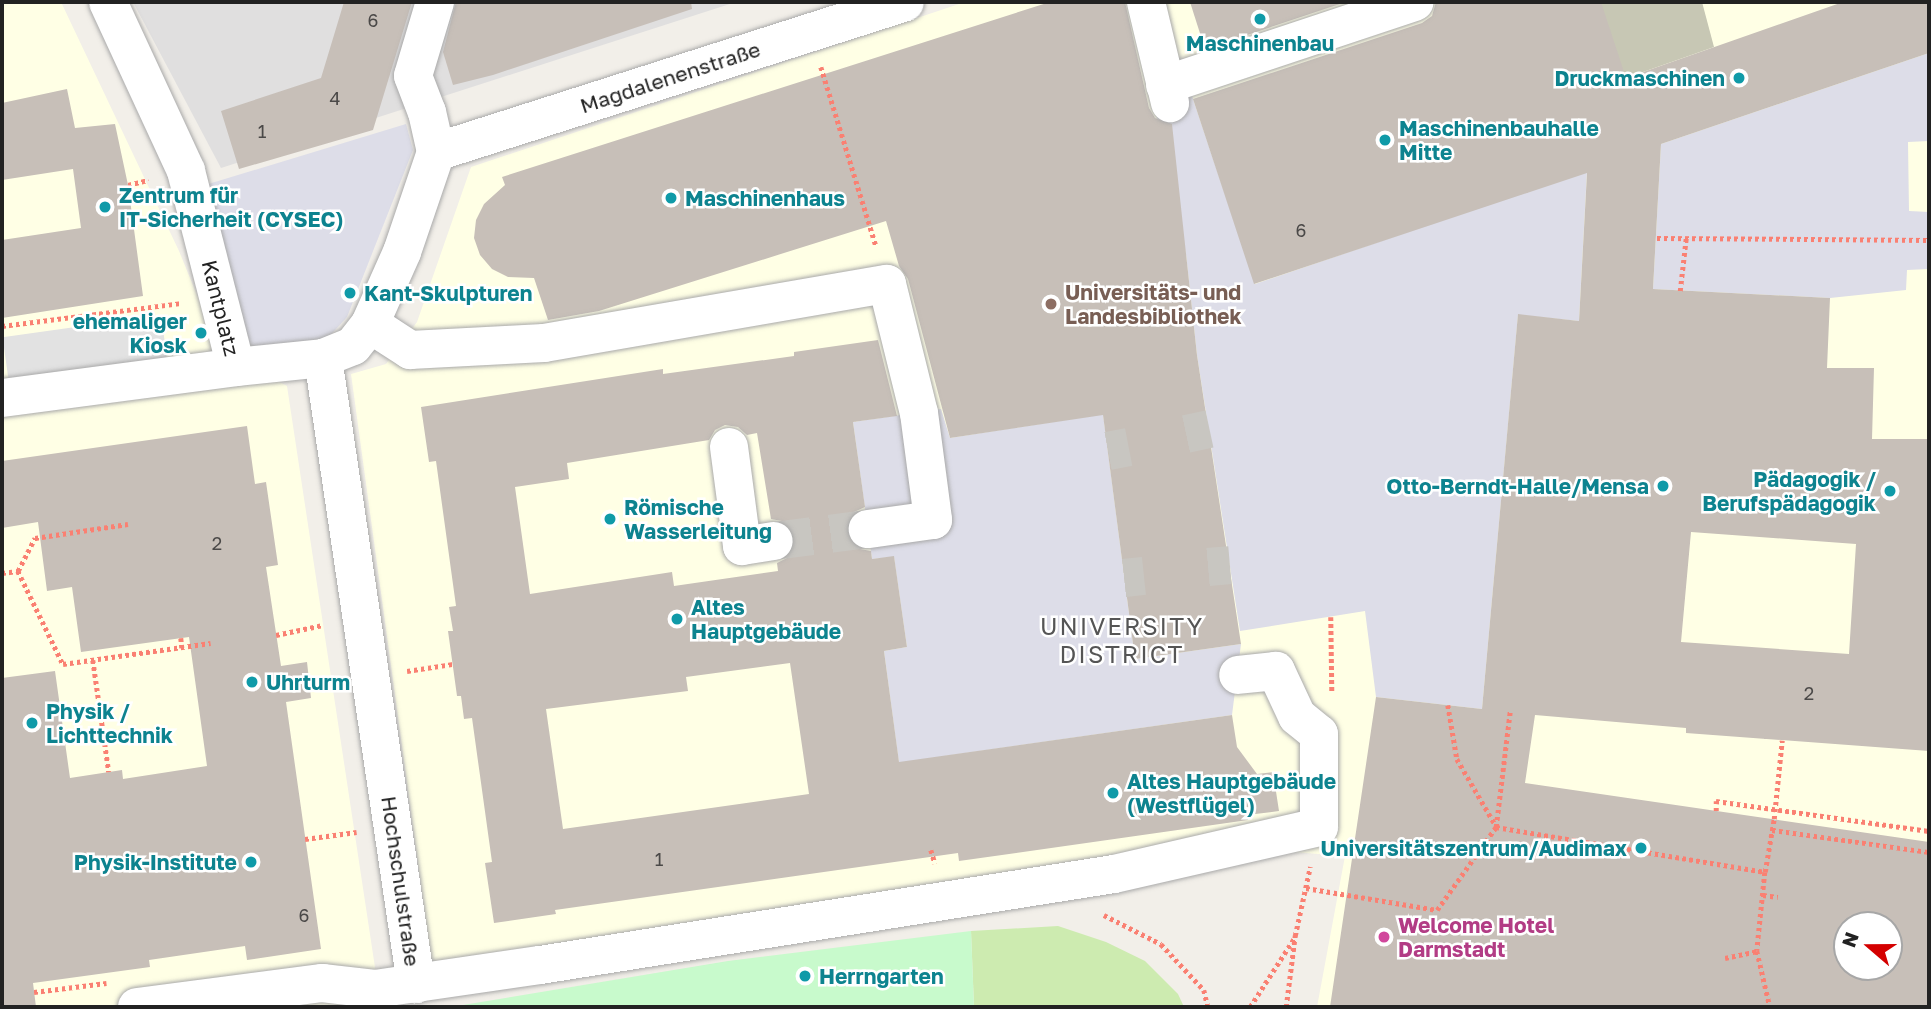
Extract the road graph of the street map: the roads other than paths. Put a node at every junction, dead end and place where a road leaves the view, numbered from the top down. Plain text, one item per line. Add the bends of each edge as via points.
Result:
1 (108, 2) edge
2 (435, 2) edge
3 (905, 2) edge
4 (1146, 2) edge
5 (1415, 2) edge
6 (436, 152) junction
7 (370, 324) junction
8 (323, 358) junction
9 (236, 367) junction
10 (2, 398) edge
11 (729, 447) dead end
12 (868, 529) tunnel mouth
13 (774, 541) tunnel mouth
14 (1238, 675) dead end
15 (416, 984) junction
16 (137, 1007) edge

1 - 9 street, Kantplatz via 186,171
2 - 6 street via 413,76
3 - 6 street, Magdalenenstraße
4 - 5 street via 1167,94
6 - 7 street, Kantplatz via 402,252
7 - 8 street, Kantplatz via 353,346
7 - 12 street via 410,350 544,343 887,284 919,413 933,520
8 - 9 street, Kantplatz
8 - 15 street, Hochschulstraße
9 - 10 street
11 - 13 street via 742,546
14 - 15 street, Hochschulstraße via 1276,671 1297,716 1319,734 1319,827 1114,874
15 - 16 street via 374,989 322,983

